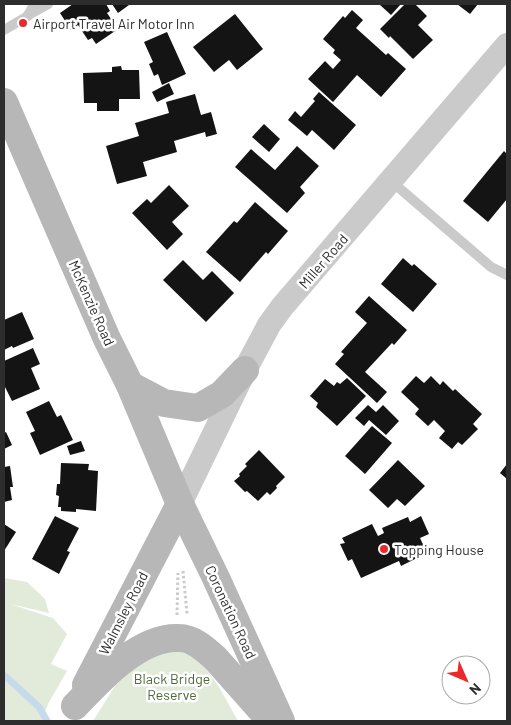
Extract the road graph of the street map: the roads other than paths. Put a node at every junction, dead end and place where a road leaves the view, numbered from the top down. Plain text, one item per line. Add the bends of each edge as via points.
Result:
1 (34, 4) edge
2 (48, 4) edge
3 (28, 16) junction
4 (4, 30) edge
5 (507, 45) edge
6 (4, 102) edge
7 (391, 181) junction
8 (507, 275) edge
9 (245, 370) junction
10 (130, 385) junction
11 (180, 504) junction
12 (71, 713) edge
13 (271, 721) edge
14 (281, 721) edge

1 - 3 lane
2 - 3 lane
3 - 4 lane
5 - 7 street, Miller Road
6 - 10 main road, McKenzie Road
7 - 8 lane via 491,267
7 - 9 street, Miller Road via 282,307
9 - 10 main road via 222,394 198,408 164,404
9 - 11 street, Miller Road
10 - 11 main road, McKenzie Road
11 - 12 main road, Walmsley Road
11 - 14 main road, Coronation Road
12 - 13 main road via 109,671 162,639 180,638 193,642 215,658

